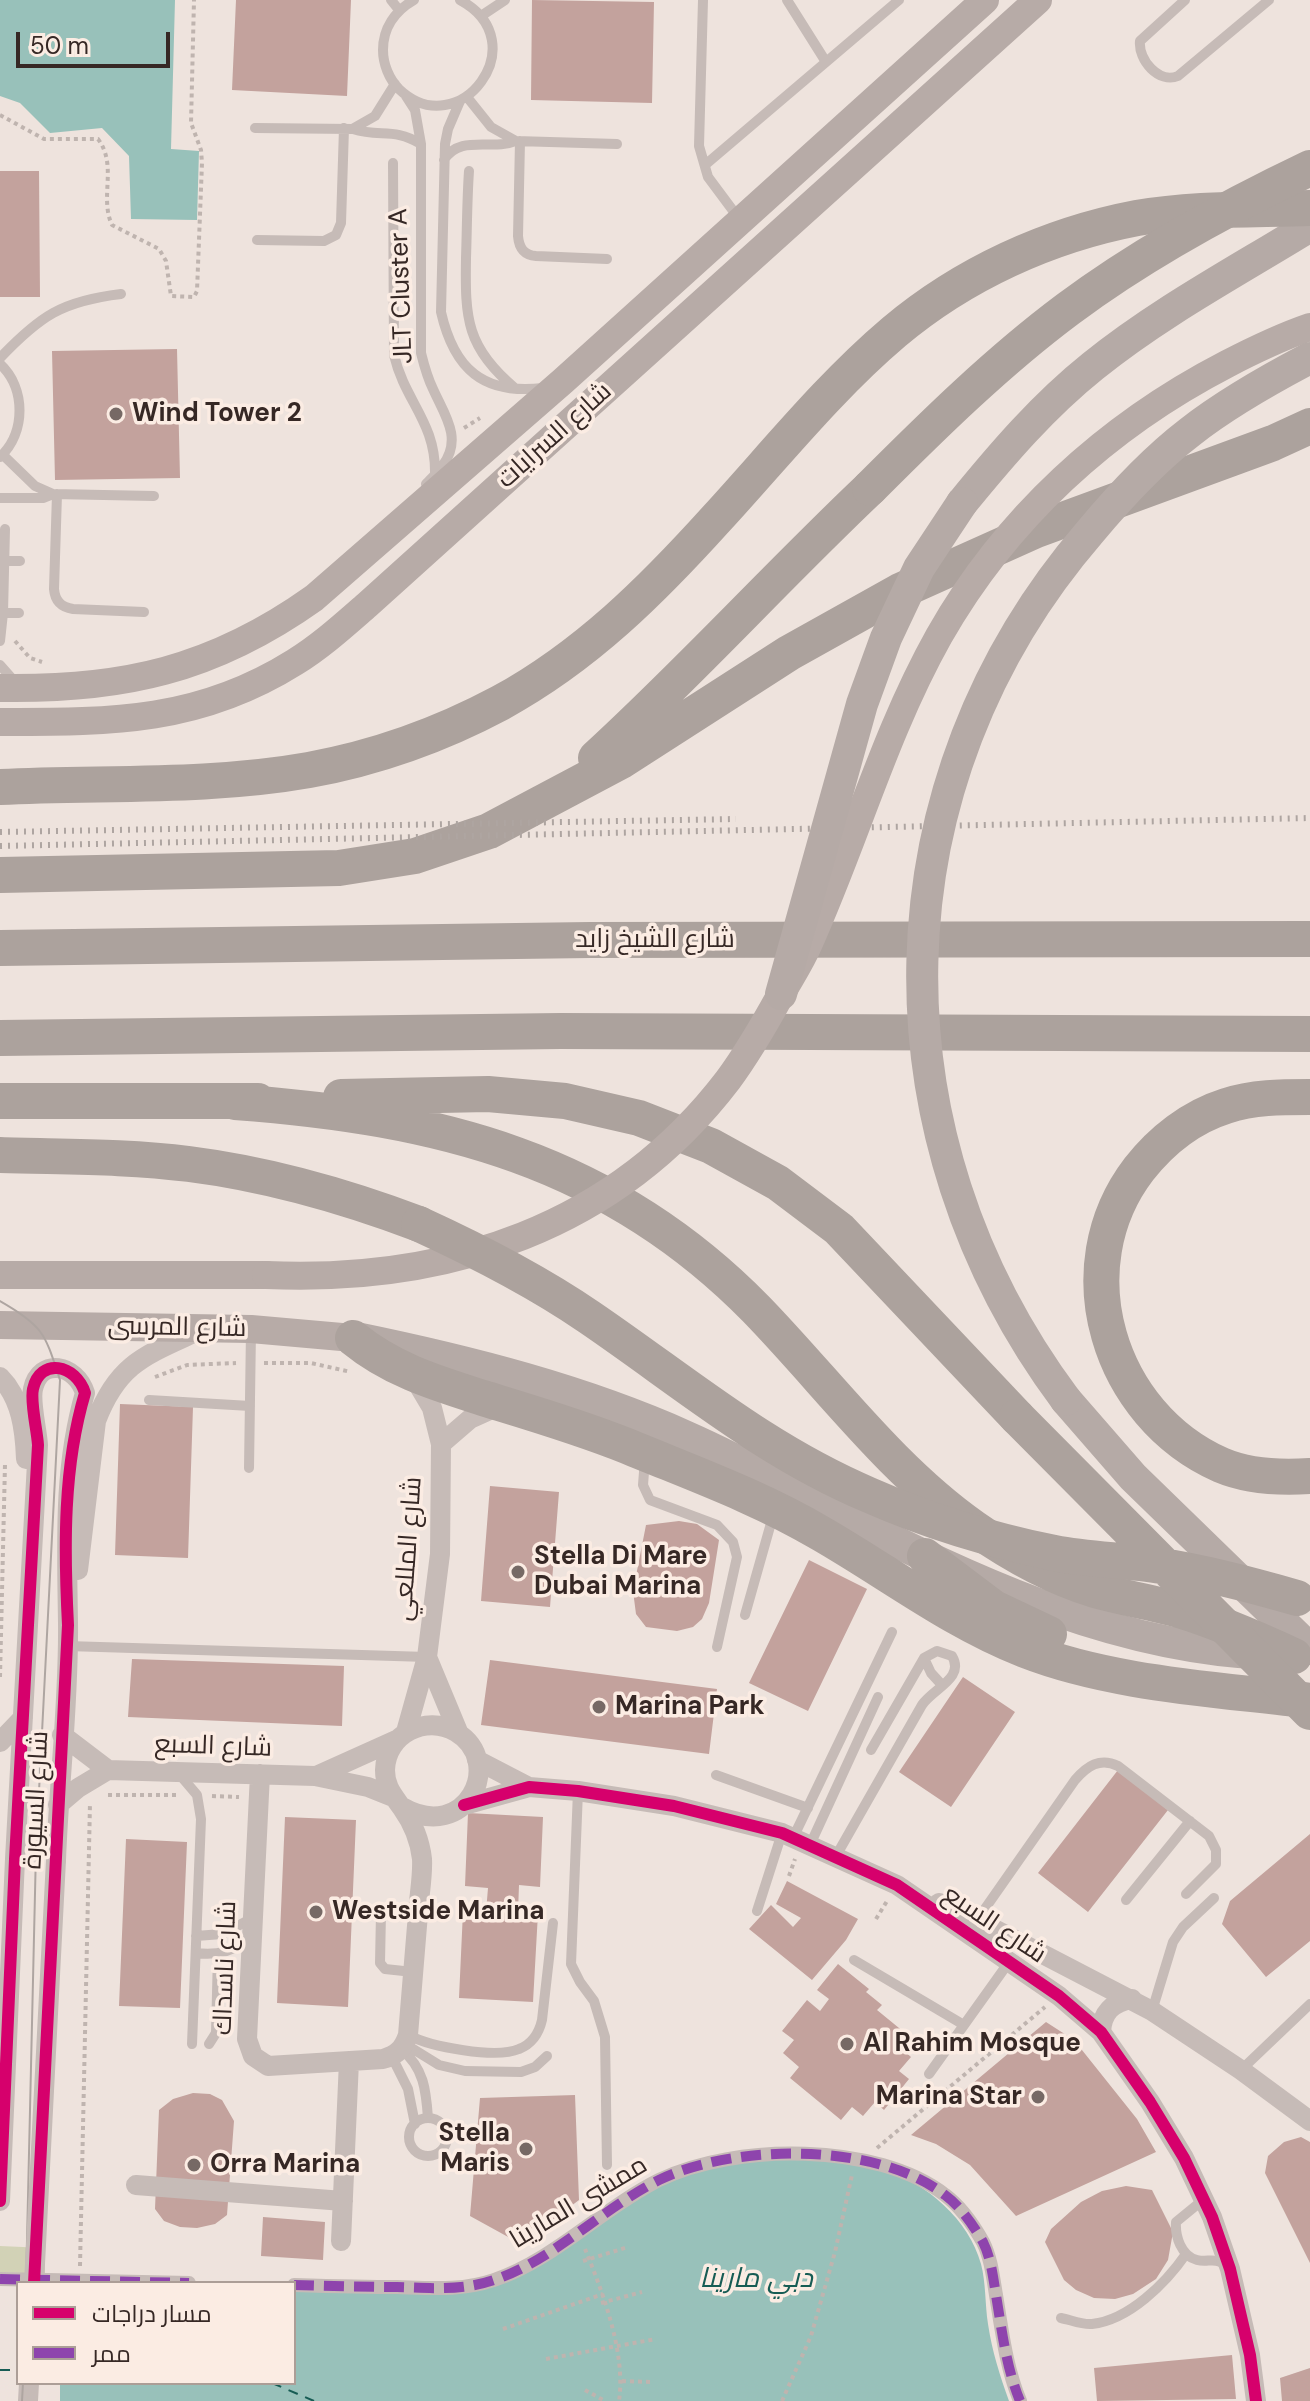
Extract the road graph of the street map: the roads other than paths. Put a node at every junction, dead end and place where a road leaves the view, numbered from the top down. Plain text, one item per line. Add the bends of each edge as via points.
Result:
1 (391, 0) edge
2 (414, 0) edge
3 (460, 0) edge
4 (505, 0) edge
5 (703, 0) edge
6 (787, 0) edge
7 (899, 0) edge
8 (985, 0) edge
9 (1038, 0) edge
10 (1185, 0) edge
11 (1269, 0) edge
12 (399, 10) junction
13 (481, 16) junction
14 (826, 62) junction
15 (395, 84) junction
16 (406, 96) junction
17 (464, 99) junction
18 (255, 128) dead end
19 (349, 129) junction
20 (518, 141) junction
21 (421, 144) junction
22 (617, 144) dead end
23 (444, 160) junction
24 (393, 163) dead end
25 (705, 165) junction
26 (1310, 168) edge
27 (469, 171) dead end
28 (1310, 208) edge
29 (741, 221) junction
30 (1310, 226) edge
31 (257, 240) dead end
32 (607, 259) dead end
33 (121, 294) dead end
34 (1310, 327) edge
35 (1310, 358) edge
36 (0, 361) edge
37 (563, 381) junction
38 (518, 390) junction
39 (1310, 426) edge
40 (1310, 441) edge
41 (1273, 443) junction
42 (2, 456) edge
43 (435, 474) junction
44 (55, 494) junction
45 (154, 496) dead end
46 (0, 498) edge
47 (5, 529) dead end
48 (379, 542) junction
49 (4, 561) junction
50 (20, 561) dead end
51 (144, 612) dead end
52 (19, 613) dead end
53 (3, 618) junction
54 (0, 641) edge
55 (0, 665) edge
56 (12, 688) edge
57 (0, 722) edge
58 (0, 787) edge
59 (556, 794) junction
60 (0, 875) edge
61 (1301, 935) edge
62 (0, 948) edge
63 (781, 994) junction
64 (1310, 1034) edge
65 (0, 1038) edge
66 (1310, 1097) edge
67 (0, 1101) edge
68 (235, 1102) junction
69 (0, 1155) edge
70 (0, 1275) edge
71 (0, 1325) edge
72 (204, 1329) junction
73 (251, 1329) junction
74 (353, 1338) junction
75 (413, 1376) junction
76 (0, 1377) edge
77 (149, 1400) dead end
78 (504, 1404) junction
79 (250, 1406) junction
80 (441, 1444) junction
81 (645, 1453) junction
82 (249, 1468) dead end
83 (1310, 1476) edge
84 (775, 1510) junction
85 (32, 1538) junction
86 (925, 1556) junction
87 (1310, 1602) edge
88 (745, 1615) dead end
89 (68, 1625) junction
90 (892, 1632) dead end
91 (67, 1646) junction
92 (717, 1647) dead end
93 (1305, 1653) edge
94 (427, 1657) junction
95 (924, 1658) junction
96 (1169, 1682) junction
97 (942, 1685) junction
98 (878, 1697) dead end
99 (1310, 1701) edge
100 (1310, 1712) edge
101 (23, 1718) junction
102 (459, 1734) junction
103 (62, 1735) junction
104 (401, 1736) junction
105 (0, 1742) edge
106 (871, 1750) dead end
107 (477, 1760) junction
108 (175, 1772) junction
109 (100, 1774) junction
110 (260, 1774) junction
111 (716, 1775) dead end
112 (315, 1776) junction
113 (0, 1784) edge
114 (529, 1787) junction
115 (578, 1791) junction
116 (19, 1799) junction
117 (397, 1802) junction
118 (58, 1805) junction
119 (464, 1805) junction
120 (808, 1808) junction
121 (445, 1816) junction
122 (1190, 1821) junction
123 (795, 1839) junction
124 (836, 1856) junction
125 (422, 1860) junction
126 (897, 1885) junction
127 (1186, 1894) dead end
128 (1214, 1898) dead end
129 (1126, 1900) dead end
130 (757, 1911) dead end
131 (418, 1912) junction
132 (977, 1920) junction
133 (553, 1923) dead end
134 (252, 1927) junction
135 (196, 1936) junction
136 (196, 1953) junction
137 (218, 1954) junction
138 (854, 1960) dead end
139 (1009, 1962) junction
140 (413, 1972) junction
141 (1132, 1999) junction
142 (1310, 2004) edge
143 (1152, 2011) junction
144 (964, 2025) junction
145 (1101, 2032) junction
146 (192, 2044) dead end
147 (209, 2044) dead end
148 (401, 2046) junction
149 (547, 2056) dead end
150 (349, 2061) junction
151 (1241, 2070) junction
152 (929, 2074) dead end
153 (428, 2118) junction
154 (1310, 2121) edge
155 (415, 2124) junction
156 (607, 2165) dead end
157 (136, 2185) dead end
158 (1202, 2196) junction
159 (0, 2201) edge
160 (343, 2201) junction
161 (341, 2241) dead end
162 (1186, 2254) junction
163 (1229, 2266) junction
164 (0, 2279) edge
165 (34, 2281) edge
166 (80, 2281) edge
167 (296, 2285) edge
168 (1061, 2318) dead end
169 (1020, 2401) edge
170 (1256, 2401) edge

1 - 12 lane
2 - 12 lane
3 - 13 lane
4 - 13 lane
5 - 25 lane via 698,130
6 - 14 lane
7 - 14 lane
8 - 29 main road, شارع السرايات
9 - 57 main road, شارع السرايات via 367,605 298,661 231,695 174,712 130,719
10 - 11 lane via 1140,41 1144,58 1167,79 1178,76
12 - 15 lane, JLT Cluster A via 384,38 384,62
13 - 17 lane, JLT Cluster A via 493,44 492,60 488,75
14 - 25 lane
15 - 16 lane, JLT Cluster A
15 - 19 lane via 375,116
16 - 17 lane via 442,105
16 - 21 lane, JLT Cluster A via 415,110
17 - 20 lane via 491,127
17 - 23 lane, JLT Cluster A via 448,129
18 - 19 lane
19 - 21 lane via 395,133
19 - 31 lane via 336,235 324,241
20 - 22 lane
20 - 23 lane via 463,145
20 - 32 lane via 520,248 530,256
21 - 43 lane, JLT Cluster A via 421,353 452,435 444,465
23 - 38 lane, JLT Cluster A via 441,312 446,336 474,375 495,387
24 - 43 lane via 388,244 394,355 400,378 428,426
25 - 29 lane
26 - 59 highway, bridge via 1187,232 1068,309 984,379
27 - 38 lane via 473,193 466,308 483,355
28 - 58 highway via 1201,211 1108,225 1042,245 949,292 867,356 633,607 547,674 464,721 387,751 308,770 226,779
29 - 37 main road, شارع السرايات
30 - 63 main road, bridge via 1093,366 1013,442 962,503 901,603 872,675
33 - 36 lane via 35,322
34 - 63 main road, شارع المرسى, bridge via 1216,370 1133,421 1059,483 993,555 924,664 873,777 817,924
35 - 93 main road, bridge via 1219,410 1161,457 1108,511 1027,613 975,711 953,773 929,876 923,969 928,1061 945,1152 974,1240 1015,1323 1057,1387 1116,1458
36 - 42 lane via 14,382 20,413 12,443
37 - 38 lane, JLT Cluster A
37 - 48 main road, شارع السرايات
39 - 41 highway
40 - 41 highway
41 - 59 highway via 1036,530 929,577 844,621 652,742
42 - 44 lane via 35,486
43 - 48 lane
44 - 45 lane
44 - 46 lane
44 - 51 lane via 57,601 73,609
47 - 49 lane
48 - 56 main road, شارع السرايات via 280,622 207,659 127,681
49 - 50 lane
49 - 53 lane
52 - 53 lane
53 - 54 lane
55 - 56 lane
59 - 60 highway via 453,845 377,864
61 - 62 highway, شارع الشيخ زايد
63 - 70 main road, شارع المرسى, bridge via 747,1053 658,1155 575,1213 502,1245 425,1265 346,1276
64 - 65 highway via 561,1031
66 - 83 highway via 1254,1099 1224,1107 1171,1136 1148,1157 1122,1194 1100,1267 1100,1297 1115,1355 1129,1383 1169,1430 1221,1465 1249,1474
67 - 68 highway
68 - 93 highway via 338,1112 441,1132 540,1162 609,1195 703,1260 910,1473 999,1545 1094,1589 1180,1610
68 - 100 highway, bridge via 526,1096 602,1108 675,1130 733,1157 839,1229
69 - 87 highway, bridge via 189,1164 283,1181 374,1207 463,1244 547,1289 760,1439 868,1495 1023,1546 1228,1578
71 - 72 main road, شارع المرسى
72 - 73 main road, شارع المرسى
72 - 89 street, شارع السيورة via 131,1365 104,1400 95,1430
73 - 74 main road, شارع المرسى
73 - 79 lane
74 - 75 highway
74 - 86 main road via 468,1364 627,1413 739,1461
75 - 78 highway
75 - 80 street, شارع المللعي via 432,1408
76 - 85 street, شارع السيورة via 22,1420
77 - 79 lane
78 - 80 street, شارع المللعي via 470,1419
78 - 81 highway
79 - 82 lane
80 - 94 street, شارع المللعي via 440,1554
81 - 84 highway
81 - 92 lane via 643,1485 650,1500 717,1525 733,1542 737,1557
84 - 88 lane
84 - 96 highway via 1004,1641 1093,1671
85 - 89 street, شارع السيورة via 38,1445 32,1393 44,1372 66,1369 85,1393 71,1454
85 - 101 street, شارع السيورة
86 - 93 main road via 1008,1593 1133,1634 1213,1650
86 - 96 highway via 1023,1623
89 - 91 street, شارع السيورة
90 - 120 lane
91 - 94 lane
91 - 103 street, شارع السيورة
94 - 102 street, شارع المللعي
94 - 104 street, شارع المللعي
95 - 97 lane
95 - 97 lane via 942,1651 955,1660 956,1673
95 - 106 lane
96 - 99 highway
97 - 124 lane via 922,1705
98 - 123 lane
101 - 105 street
101 - 116 street, شارع السيورة
102 - 104 street via 433,1725
102 - 107 street
103 - 109 street
103 - 118 street, شارع السيورة
104 - 112 street, شارع السبع
104 - 117 street via 388,1753 385,1768 386,1783
107 - 114 street, شارع السبع
107 - 119 street via 476,1784
108 - 109 street, شارع السبع
108 - 110 street, شارع السبع
108 - 135 lane via 197,1795 201,1819
109 - 118 street
110 - 112 street, شارع السبع
110 - 134 street, شارع ناسداك
111 - 120 lane
112 - 117 street, شارع السبع via 355,1783
113 - 116 street
114 - 115 street, شارع السبع
114 - 119 street, شارع السبع
115 - 123 street, شارع السبع via 674,1806
115 - 156 lane via 571,1964 604,2027
116 - 159 street, شارع السيورة
117 - 121 street via 415,1815
117 - 125 street via 411,1823
118 - 165 street, شارع السيورة, bridge
119 - 121 street
120 - 123 lane
121 - 125 street
122 - 127 lane via 1209,1836 1217,1858
122 - 129 lane
122 - 132 lane via 1118,1766 1096,1763 1075,1780
123 - 124 street, شارع السبع
123 - 130 lane
124 - 126 street, شارع السبع
125 - 131 street
126 - 132 street
126 - 139 street, شارع السبع
128 - 143 lane via 1173,1942
131 - 140 street
131 - 140 lane via 381,1913 380,1963 385,1969
132 - 141 street
133 - 148 lane via 542,2020 530,2042 513,2051
134 - 135 lane
134 - 137 lane via 237,1948
134 - 150 street, شارع ناسداك via 247,2039 253,2056 268,2066
135 - 136 lane
136 - 137 lane
136 - 146 lane
137 - 147 lane via 216,2033
138 - 144 lane
139 - 144 lane
139 - 145 street, شارع السبع
140 - 148 street
141 - 143 street
141 - 145 street via 1113,2005
142 - 151 lane
143 - 151 street
144 - 152 lane
145 - 158 street, شارع السبع via 1150,2102
148 - 149 lane via 465,2071 521,2072
148 - 150 street, شارع ناسداك
148 - 153 lane via 421,2073
148 - 155 lane
150 - 160 street
151 - 154 street
153 - 155 lane
153 - 155 lane via 442,2125 447,2138 435,2155 414,2150 409,2137
157 - 160 street
158 - 162 lane via 1176,2222
158 - 163 street, شارع السبع
160 - 161 street
162 - 163 lane
162 - 168 lane via 1158,2286 1110,2319 1089,2324
163 - 170 street, شارع السبع
164 - 166 street
167 - 169 street, ممشى المارينا via 453,2289 527,2265 638,2192 702,2163 798,2154 858,2163 919,2178 947,2196 983,2243

